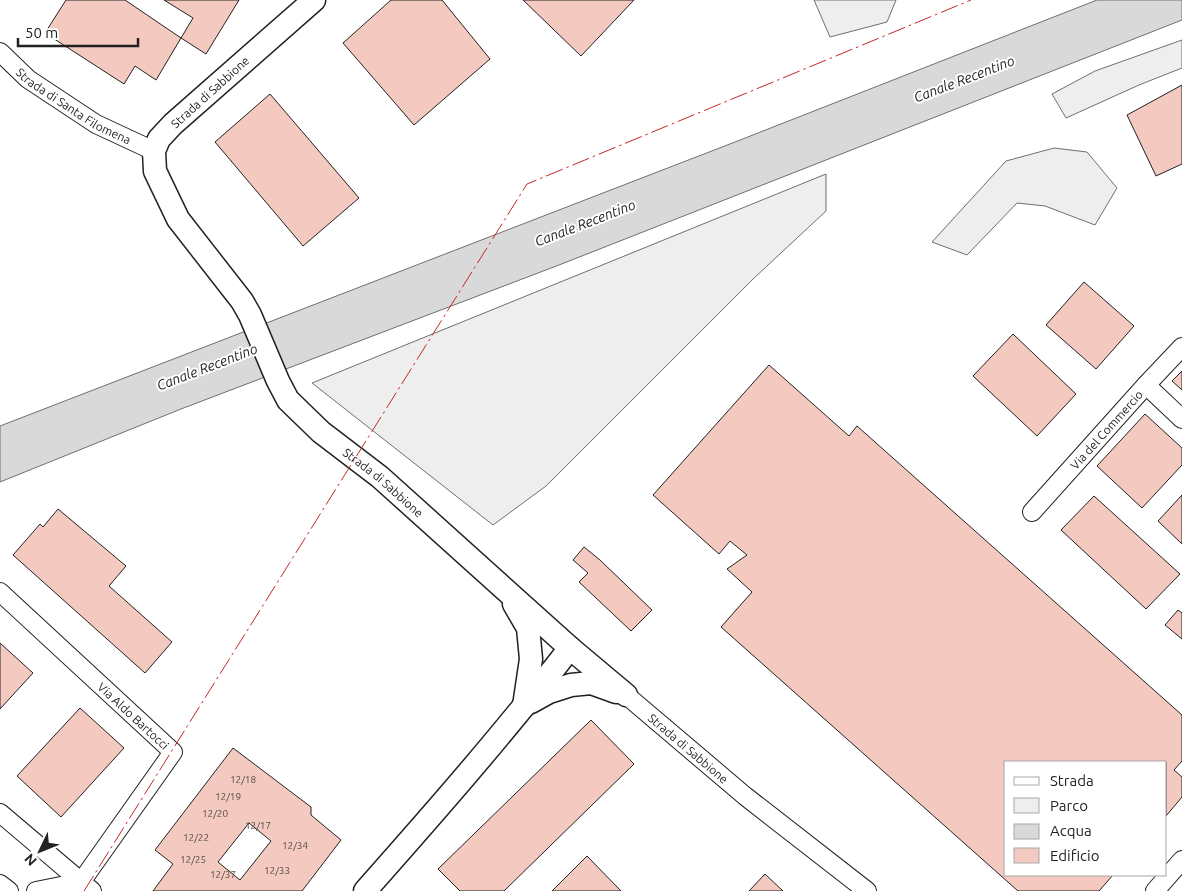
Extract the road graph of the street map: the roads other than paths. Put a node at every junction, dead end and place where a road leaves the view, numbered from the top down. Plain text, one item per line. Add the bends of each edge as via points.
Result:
1 (314, 0) edge
2 (0, 52) edge
3 (154, 151) junction
4 (1182, 347) edge
5 (1146, 385) junction
6 (1182, 419) edge
7 (1032, 512) dead end
8 (505, 588) junction
9 (0, 592) edge
10 (570, 648) junction
11 (626, 695) junction
12 (524, 707) junction
13 (0, 813) edge
14 (1182, 860) edge
15 (0, 884) edge
16 (87, 886) edge
17 (9, 891) edge
18 (36, 891) edge
19 (365, 891) edge
20 (867, 891) edge
21 (1155, 891) edge

1 - 3 main road, Strada di Sabbione via 173,124 159,139
2 - 3 street, Strada di Santa Filomena via 28,79 96,124
3 - 8 main road, Strada di Sabbione via 155,171 178,219 242,301 288,400 321,432 380,477
4 - 5 street, Via del Commercio
5 - 6 street
5 - 7 street, Via del Commercio
8 - 10 main road, Strada di Sabbione
8 - 12 main road via 528,628 531,659
9 - 16 street, Via Aldo Bartocci via 173,752
10 - 11 main road, Strada di Sabbione
10 - 12 main road
11 - 12 main road via 591,683 571,685 549,692
11 - 20 street, Strada di Sabbione via 746,796
12 - 19 main road
13 - 16 street
14 - 21 street
15 - 17 street
16 - 18 street

